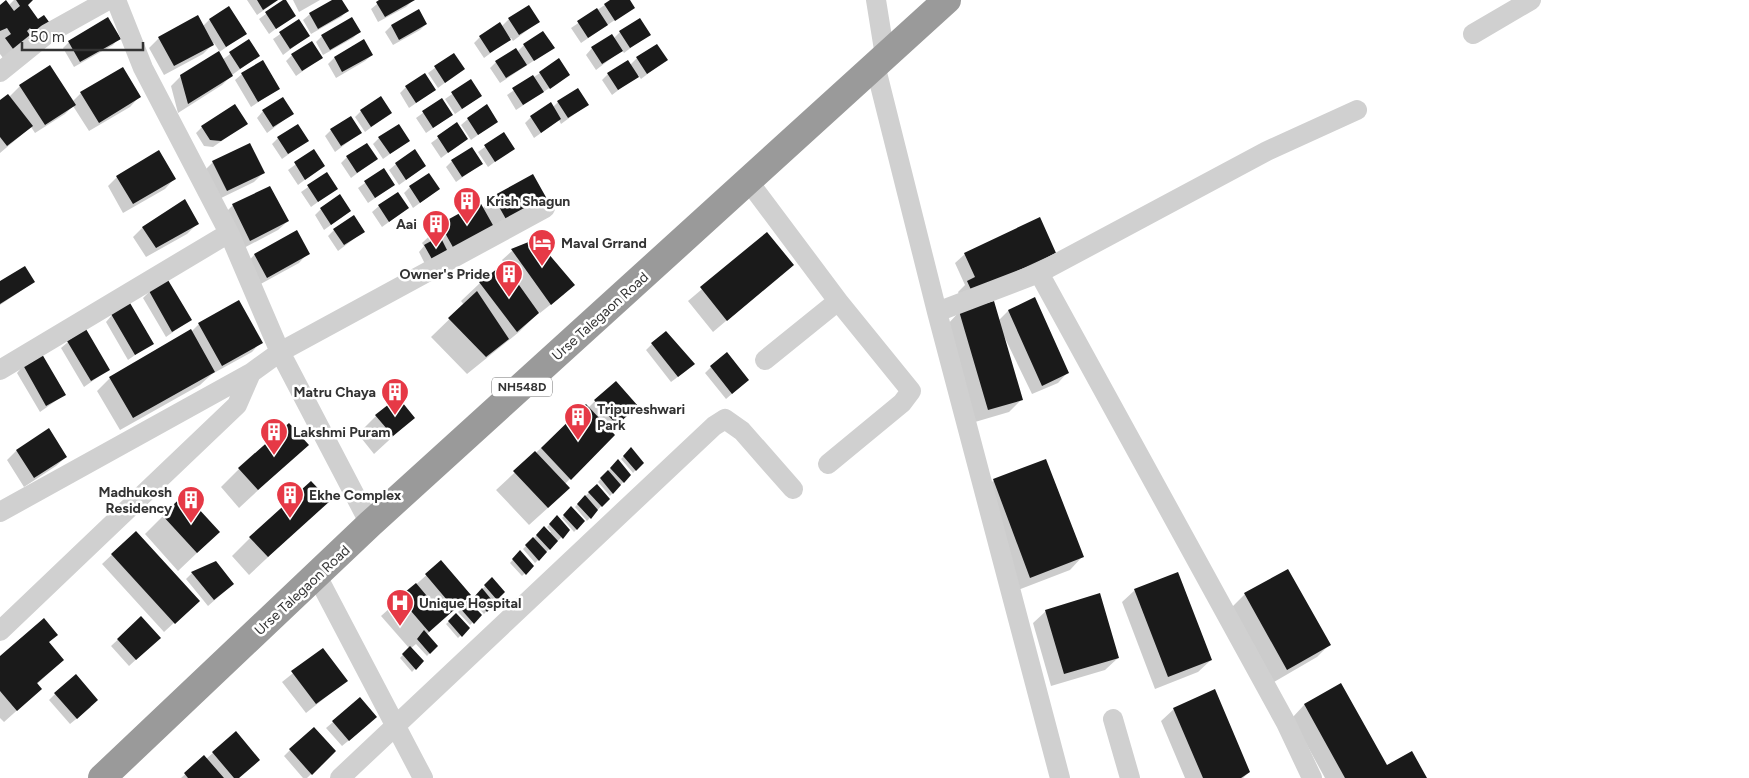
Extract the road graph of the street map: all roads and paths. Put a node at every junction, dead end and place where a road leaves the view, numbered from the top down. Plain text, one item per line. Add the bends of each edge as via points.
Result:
1 (108, 0) edge
2 (116, 0) edge
3 (876, 0) edge
4 (947, 0) edge
5 (1531, 0) edge
6 (1473, 34) dead end
7 (880, 61) junction
8 (0, 72) edge
9 (1357, 110) dead end
10 (748, 182) junction
11 (545, 208) dead end
12 (229, 233) junction
13 (1039, 273) junction
14 (838, 301) junction
15 (937, 312) junction
16 (280, 352) junction
17 (765, 360) dead end
18 (3, 365) edge
19 (251, 373) junction
20 (828, 464) dead end
21 (793, 489) dead end
22 (0, 512) edge
23 (370, 524) junction
24 (317, 576) junction
25 (0, 631) edge
26 (1113, 719) dead end
27 (396, 725) junction
28 (102, 778) edge
29 (340, 778) edge
30 (423, 778) edge
31 (1060, 778) edge
32 (1130, 778) edge
33 (1312, 778) edge

1 - 8 street via 47,34
2 - 12 street via 144,68
3 - 7 street
4 - 7 highway, Urse Talegaon Road / NH548D
5 - 6 street
7 - 10 highway, Urse Talegaon Road / NH548D
7 - 15 street
9 - 13 street via 1267,151
10 - 14 street
10 - 23 highway, Urse Talegaon Road / NH548D
11 - 16 street
12 - 16 street
12 - 18 street
13 - 15 street
13 - 33 street via 1286,723
14 - 17 street
14 - 20 street via 911,391 902,403
15 - 31 street
16 - 19 street
16 - 23 street
19 - 22 street
19 - 25 street via 237,406
21 - 27 street via 742,431 724,419
23 - 24 highway, Urse Talegaon Road / NH548D
24 - 27 street
24 - 28 highway, Urse Talegaon Road / NH548D
26 - 32 street
27 - 29 street
27 - 30 street

